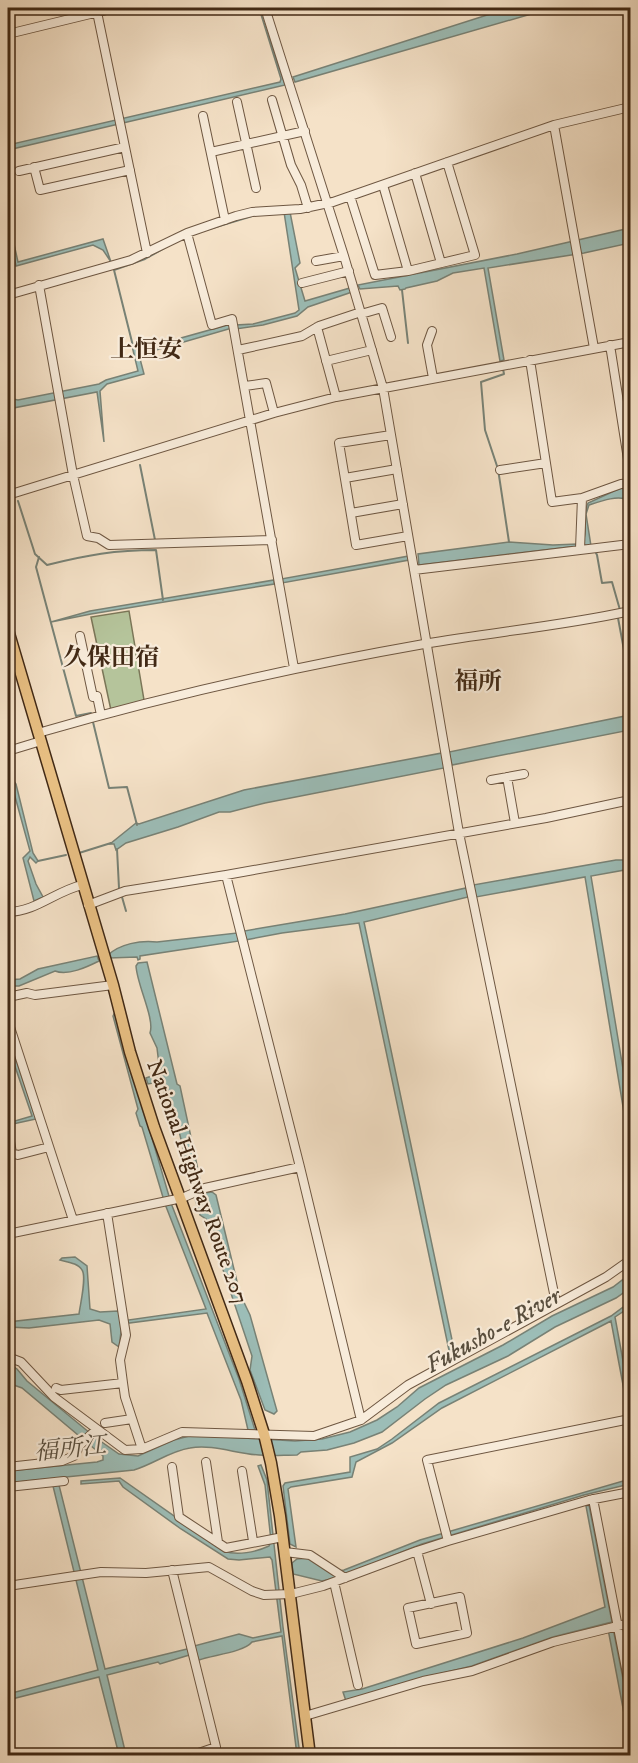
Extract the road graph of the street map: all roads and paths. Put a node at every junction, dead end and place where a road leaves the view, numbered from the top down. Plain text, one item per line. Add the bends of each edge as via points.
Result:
1 (115, 8) edge
2 (265, 8) edge
3 (97, 12) junction
4 (8, 34) edge
5 (272, 100) dead end
6 (237, 102) dead end
7 (630, 107) edge
8 (203, 116) dead end
9 (554, 124) junction
10 (305, 131) junction
11 (283, 136) junction
12 (247, 144) junction
13 (125, 147) junction
14 (211, 152) junction
15 (447, 162) junction
16 (34, 167) junction
17 (130, 170) junction
18 (19, 171) dead end
19 (415, 173) junction
20 (383, 185) junction
21 (256, 188) dead end
22 (350, 196) junction
23 (328, 203) junction
24 (308, 208) junction
25 (225, 220) junction
26 (188, 233) junction
27 (147, 253) junction
28 (344, 256) junction
29 (316, 261) dead end
30 (441, 263) junction
31 (408, 270) junction
32 (349, 271) junction
33 (302, 283) dead end
34 (39, 285) junction
35 (8, 295) edge
36 (361, 313) junction
37 (317, 327) junction
38 (432, 331) dead end
39 (391, 338) dead end
40 (630, 342) edge
41 (610, 345) junction
42 (594, 348) junction
43 (238, 350) junction
44 (372, 351) junction
45 (530, 360) junction
46 (326, 361) junction
47 (433, 378) junction
48 (245, 386) junction
49 (383, 388) junction
50 (336, 397) junction
51 (274, 413) junction
52 (252, 421) junction
53 (391, 435) junction
54 (546, 463) junction
55 (397, 469) junction
56 (500, 470) dead end
57 (630, 472) edge
58 (73, 475) junction
59 (345, 478) junction
60 (630, 483) edge
61 (8, 495) edge
62 (582, 498) junction
63 (403, 504) junction
64 (351, 513) junction
65 (408, 536) junction
66 (272, 540) junction
67 (630, 544) edge
68 (580, 549) junction
69 (414, 570) junction
70 (630, 611) edge
71 (8, 630) edge
72 (80, 636) dead end
73 (427, 644) junction
74 (294, 668) junction
75 (101, 715) junction
76 (40, 737) junction
77 (8, 751) edge
78 (524, 774) dead end
79 (507, 777) junction
80 (491, 780) dead end
81 (630, 800) edge
82 (515, 823) junction
83 (459, 833) junction
84 (225, 875) junction
85 (82, 885) junction
86 (88, 904) junction
87 (8, 912) edge
88 (113, 985) junction
89 (8, 997) edge
90 (8, 1021) edge
91 (8, 1130) edge
92 (49, 1147) junction
93 (300, 1167) junction
94 (177, 1199) junction
95 (107, 1213) junction
96 (73, 1220) junction
97 (8, 1234) edge
98 (630, 1260) edge
99 (556, 1303) junction
100 (8, 1357) edge
101 (123, 1383) junction
102 (56, 1388) dead end
103 (132, 1419) junction
104 (629, 1419) edge
105 (361, 1420) junction
106 (105, 1423) dead end
107 (97, 1429) junction
108 (264, 1434) junction
109 (142, 1449) junction
110 (206, 1462) dead end
111 (8, 1467) edge
112 (172, 1467) dead end
113 (242, 1471) dead end
114 (64, 1481) dead end
115 (8, 1487) edge
116 (630, 1492) edge
117 (593, 1499) junction
118 (276, 1537) junction
119 (253, 1541) junction
120 (448, 1541) junction
121 (218, 1542) junction
122 (417, 1551) junction
123 (285, 1552) junction
124 (172, 1570) junction
125 (345, 1578) junction
126 (334, 1582) junction
127 (8, 1586) edge
128 (283, 1595) junction
129 (431, 1604) junction
130 (617, 1622) junction
131 (630, 1623) edge
132 (358, 1685) dead end
133 (630, 1689) edge
134 (305, 1716) junction
135 (190, 1755) edge
136 (310, 1755) edge

1 - 3 street
2 - 10 street
3 - 4 street
3 - 13 street
5 - 11 street
6 - 12 street
7 - 9 street
8 - 14 street
9 - 15 street
9 - 42 street
10 - 11 street
10 - 23 street
11 - 12 street
11 - 24 street
12 - 14 street
12 - 21 street
13 - 16 street
13 - 17 street
14 - 25 street
15 - 19 street
15 - 30 street via 475,255
16 - 17 street via 40,190
16 - 18 street
17 - 27 street
19 - 20 street
19 - 30 street
20 - 22 street
20 - 31 street
22 - 23 street
22 - 31 street via 375,275
23 - 24 street
23 - 28 street
24 - 25 street via 252,212
25 - 26 street
26 - 27 street
26 - 43 street via 212,325 232,319
27 - 34 street
28 - 29 street
28 - 32 street
30 - 31 street
32 - 33 street
32 - 36 street
34 - 35 street
34 - 58 street
36 - 37 street
36 - 39 street via 382,308
36 - 44 street
37 - 43 street via 302,336
37 - 46 street
38 - 47 street via 427,345
40 - 41 street
41 - 42 street
41 - 57 street
42 - 45 street
43 - 48 street
44 - 46 street
44 - 49 street
45 - 47 street
45 - 54 street
46 - 50 street
47 - 49 street
48 - 51 street via 266,383
48 - 52 street
49 - 50 street
49 - 53 street
50 - 51 street
51 - 52 street
52 - 58 street
52 - 66 street
53 - 55 street
53 - 59 street via 339,443
54 - 56 street
54 - 62 street via 552,502
55 - 59 street
55 - 63 street
58 - 61 street
58 - 66 street via 87,536 110,545
59 - 64 street
60 - 62 street
62 - 68 street
63 - 64 street
63 - 65 street
64 - 65 street via 356,544
65 - 69 street
66 - 74 street
67 - 68 street
68 - 69 street
69 - 73 street
70 - 73 street
71 - 76 highway, National Highway Route 207
72 - 75 street via 93,697 97,696
73 - 74 street
73 - 83 street
74 - 75 street
75 - 76 street
76 - 77 street
76 - 85 highway, National Highway Route 207
78 - 79 street
79 - 80 street
79 - 82 street
81 - 82 street
82 - 83 street
83 - 84 street
83 - 99 street
84 - 86 street via 125,891
84 - 93 street
85 - 86 highway, National Highway Route 207
85 - 87 street via 34,907
86 - 88 highway, National Highway Route 207
88 - 89 street
88 - 94 highway, National Highway Route 207
90 - 92 street
91 - 92 street via 12,1153
92 - 96 street
93 - 94 street
93 - 105 street
94 - 95 street
94 - 108 highway, National Highway Route 207
95 - 96 street
95 - 101 street via 126,1335 120,1360
96 - 97 street
98 - 99 street
99 - 105 street via 408,1385
100 - 107 street via 21,1362 54,1397
101 - 102 street
101 - 103 street
103 - 106 street
103 - 109 street
104 - 120 street via 427,1460
105 - 108 street via 314,1436
107 - 109 street via 125,1450
107 - 111 street via 74,1456
108 - 109 street via 182,1432
108 - 118 highway, National Highway Route 207 via 271,1462
110 - 121 street
112 - 121 street via 179,1517
113 - 119 street
114 - 115 street
116 - 117 street
117 - 120 street
117 - 130 street
118 - 119 street
118 - 123 highway, National Highway Route 207
119 - 121 street via 226,1548
120 - 122 street
122 - 125 street
122 - 129 street
123 - 125 street via 310,1555
123 - 128 highway, National Highway Route 207
124 - 127 street via 101,1572
124 - 128 street via 208,1567 252,1591
124 - 135 street via 216,1747
125 - 126 street
126 - 128 street
126 - 132 street
128 - 134 highway, National Highway Route 207
129 - 129 street via 460,1598 467,1634 416,1644 408,1608
130 - 131 street
130 - 133 street
130 - 134 street via 472,1671 423,1681
134 - 136 highway, National Highway Route 207

